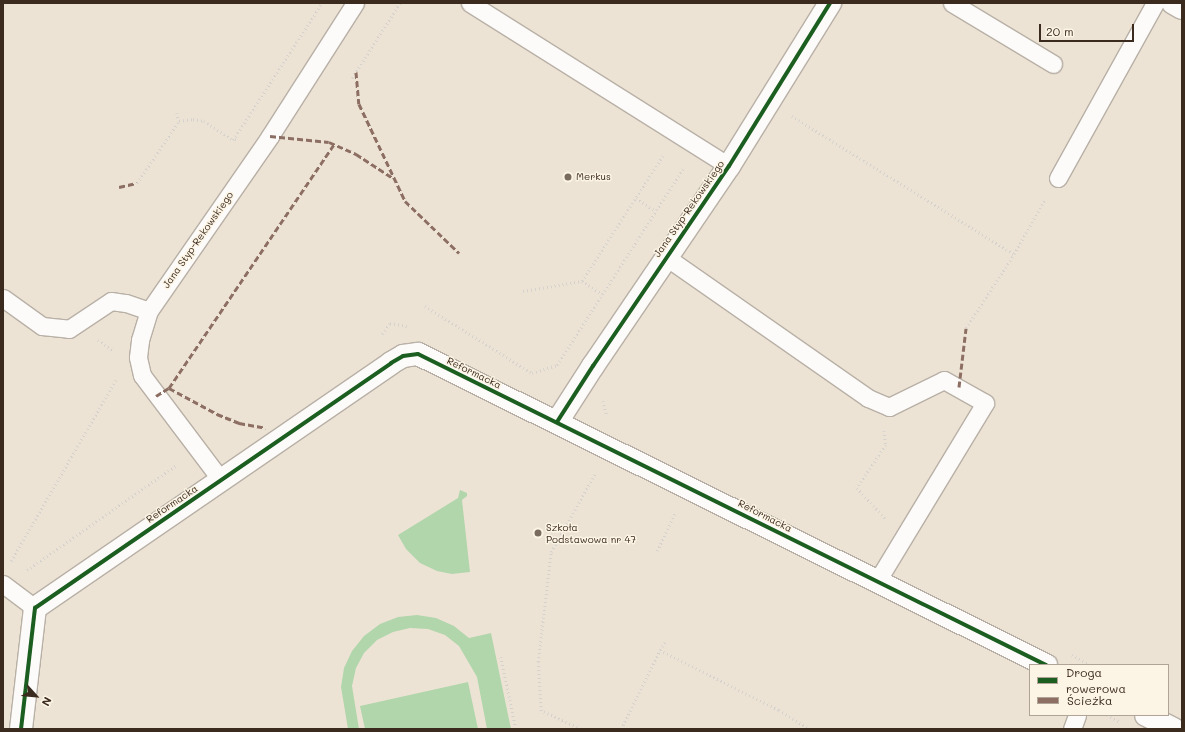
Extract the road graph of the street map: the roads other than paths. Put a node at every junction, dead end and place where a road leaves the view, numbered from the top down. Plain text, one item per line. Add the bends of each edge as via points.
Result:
1 (355, 3) edge
2 (470, 3) edge
3 (830, 3) edge
4 (952, 3) edge
5 (1155, 3) edge
6 (1173, 3) edge
7 (1182, 8) edge
8 (1053, 64) dead end
9 (729, 166) junction
10 (1058, 178) road end
11 (666, 257) junction
12 (3, 298) edge
13 (149, 311) junction
14 (557, 422) junction
15 (221, 480) junction
16 (877, 581) junction
17 (3, 584) edge
18 (35, 608) junction
19 (1044, 664) edge
20 (1077, 716) edge
21 (1148, 716) edge
22 (21, 729) edge
23 (1072, 729) edge
24 (1174, 729) edge

1 - 13 lane, Jana Styp-Rekowskiego via 270,136
2 - 9 lane, Jana Styp-Rekowskiego
3 - 9 street, Jana Styp-Rekowskiego
4 - 8 lane
5 - 10 lane
6 - 7 street
9 - 11 street, Jana Styp-Rekowskiego
11 - 14 street, Jana Styp-Rekowskiego
11 - 16 lane via 868,398 888,407 944,380 985,403
12 - 13 lane via 42,326 69,329 111,301
13 - 15 lane, Jana Styp-Rekowskiego via 140,340 138,357 142,375
14 - 15 street, Reformacka via 418,354 403,356
14 - 16 street, Reformacka
15 - 18 street, Reformacka
16 - 19 street, Reformacka
17 - 18 lane
18 - 22 street
20 - 23 lane
21 - 24 street

